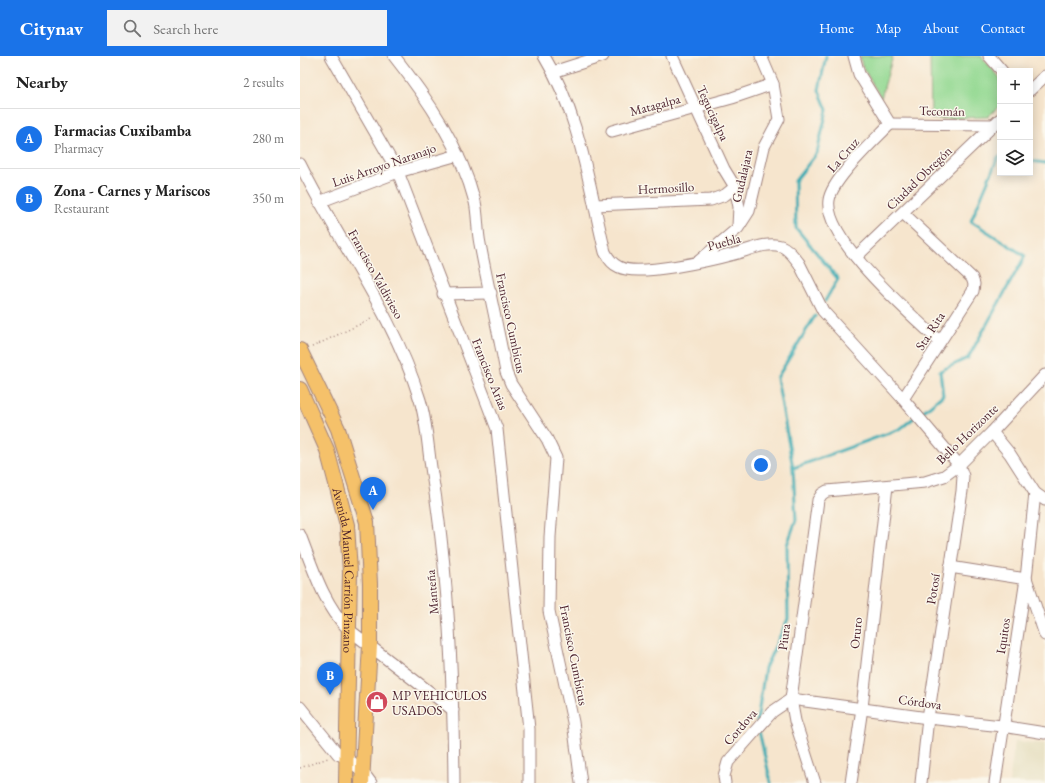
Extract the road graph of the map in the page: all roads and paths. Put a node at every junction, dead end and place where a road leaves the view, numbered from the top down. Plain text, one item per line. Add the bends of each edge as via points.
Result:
1 (330, 56) edge
2 (394, 56) edge
3 (544, 56) edge
4 (603, 56) edge
5 (672, 56) edge
6 (761, 56) edge
7 (854, 56) edge
8 (989, 56) edge
9 (999, 68) edge
10 (553, 72) junction
11 (1045, 76) edge
12 (773, 84) junction
13 (1033, 87) edge
14 (696, 108) junction
15 (997, 122) edge
16 (890, 124) junction
17 (612, 131) dead end
18 (458, 155) junction
19 (300, 164) edge
20 (398, 172) junction
21 (735, 187) junction
22 (319, 202) junction
23 (595, 206) junction
24 (903, 213) junction
25 (738, 228) junction
26 (856, 257) junction
27 (696, 264) junction
28 (491, 293) junction
29 (443, 294) junction
30 (384, 313) junction
31 (940, 341) junction
32 (300, 352) edge
33 (1045, 375) edge
34 (300, 389) edge
35 (904, 399) junction
36 (420, 401) joint
37 (992, 432) junction
38 (959, 465) junction
39 (887, 486) junction
40 (1035, 493) junction
41 (822, 494) joint
42 (1045, 500) edge
43 (300, 535) edge
44 (950, 567) junction
45 (1026, 579) junction
46 (348, 629) junction
47 (1045, 635) edge
48 (370, 645) junction
49 (791, 699) junction
50 (300, 707) edge
51 (862, 708) junction
52 (453, 710) junction
53 (928, 718) junction
54 (1002, 726) junction
55 (1045, 733) edge
56 (343, 756) junction
57 (300, 768) edge
58 (362, 777) edge
59 (346, 783) edge
60 (371, 783) edge
61 (454, 783) edge
62 (529, 783) edge
63 (581, 783) edge
64 (725, 783) edge
65 (815, 783) edge
66 (851, 783) edge
67 (921, 783) edge
68 (995, 783) edge

1 - 20 street, Francisco Arias
2 - 18 street, Francisco Cumbicus via 430,106
3 - 10 street, Puebla
4 - 10 street
5 - 14 street, Tegucigalpa
6 - 12 street, Gudalajara
7 - 16 street via 859,74
8 - 9 street
10 - 23 street, Puebla via 579,138
11 - 13 street
12 - 14 street, Matagalpa
12 - 25 street, Gudalajara via 779,119 762,152 752,204
14 - 17 street, Matagalpa
14 - 21 street, Tegucigalpa
15 - 16 street, Tecomán
15 - 24 street, Ciudad Obregón
16 - 26 street, La Cruz via 840,177 829,200 830,210 843,242
18 - 20 street, Luis Arroyo Naranajo
18 - 28 street, Francisco Cumbicus via 475,202 479,242
19 - 22 street, Francisco Valdivieso
20 - 22 street, Luis Arroyo Naranajo
20 - 29 street, Francisco Arias
21 - 23 street, Hermosillo via 725,195 711,200
21 - 25 street, Tegucigalpa via 739,207
22 - 30 street, Francisco Valdivieso
23 - 27 street, Puebla via 605,252 608,259 618,267 638,269
24 - 26 street, Ciudad Obregón
24 - 31 street, Sta. Rita via 972,278 974,284 973,291
25 - 27 street, Gudalajara
26 - 31 street, La Cruz
27 - 35 street, Puebla via 766,246 781,246 799,263 824,311
28 - 29 street
28 - 63 street, Francisco Cumbicus via 506,372 556,458 550,537 549,611 574,722
29 - 62 street, Francisco Arias via 497,429 529,729
30 - 32 path
30 - 36 street, Francisco Valdivieso
31 - 35 street, Sta. Rita
32 - 48 main road, Avenida Manuel Carrión Pinzano via 338,429 367,522
33 - 37 street, Bello Horizonte
34 - 46 main road, Avenida Manuel Carrión Pinzano via 327,450 347,525 350,572
35 - 38 street, Puebla
36 - 52 street, Manteña via 442,533
37 - 38 street, Bello Horizonte
37 - 40 street via 1010,454
38 - 39 street, Bello Horizonte via 944,476 926,482
38 - 44 street, Potosí via 963,476 962,491
39 - 41 street, Bello Horizonte via 827,491
39 - 51 street, Oruro
40 - 42 street
40 - 45 street, Iquitos
41 - 49 street, Piura via 818,500
43 - 46 street via 323,595 338,619
44 - 45 street
44 - 53 street, Potosí
45 - 47 street
45 - 54 street, Iquitos
46 - 48 street
46 - 56 main road, Avenida Manuel Carrión Pinzano
48 - 52 street
48 - 58 main road, Avenida Manuel Carrión Pinzano
49 - 51 street, Córdova
49 - 64 street, Cordova via 772,712 728,762
49 - 65 street, Piura via 795,721
50 - 56 street
51 - 53 street, Córdova
51 - 66 street, Oruro
52 - 61 street, Manteña
53 - 54 street, Córdova
53 - 67 street, Potosí
54 - 55 street, Córdova
54 - 68 street, Iquitos
56 - 57 path
56 - 58 street
56 - 59 main road, Avenida Manuel Carrión Pinzano
58 - 60 street

